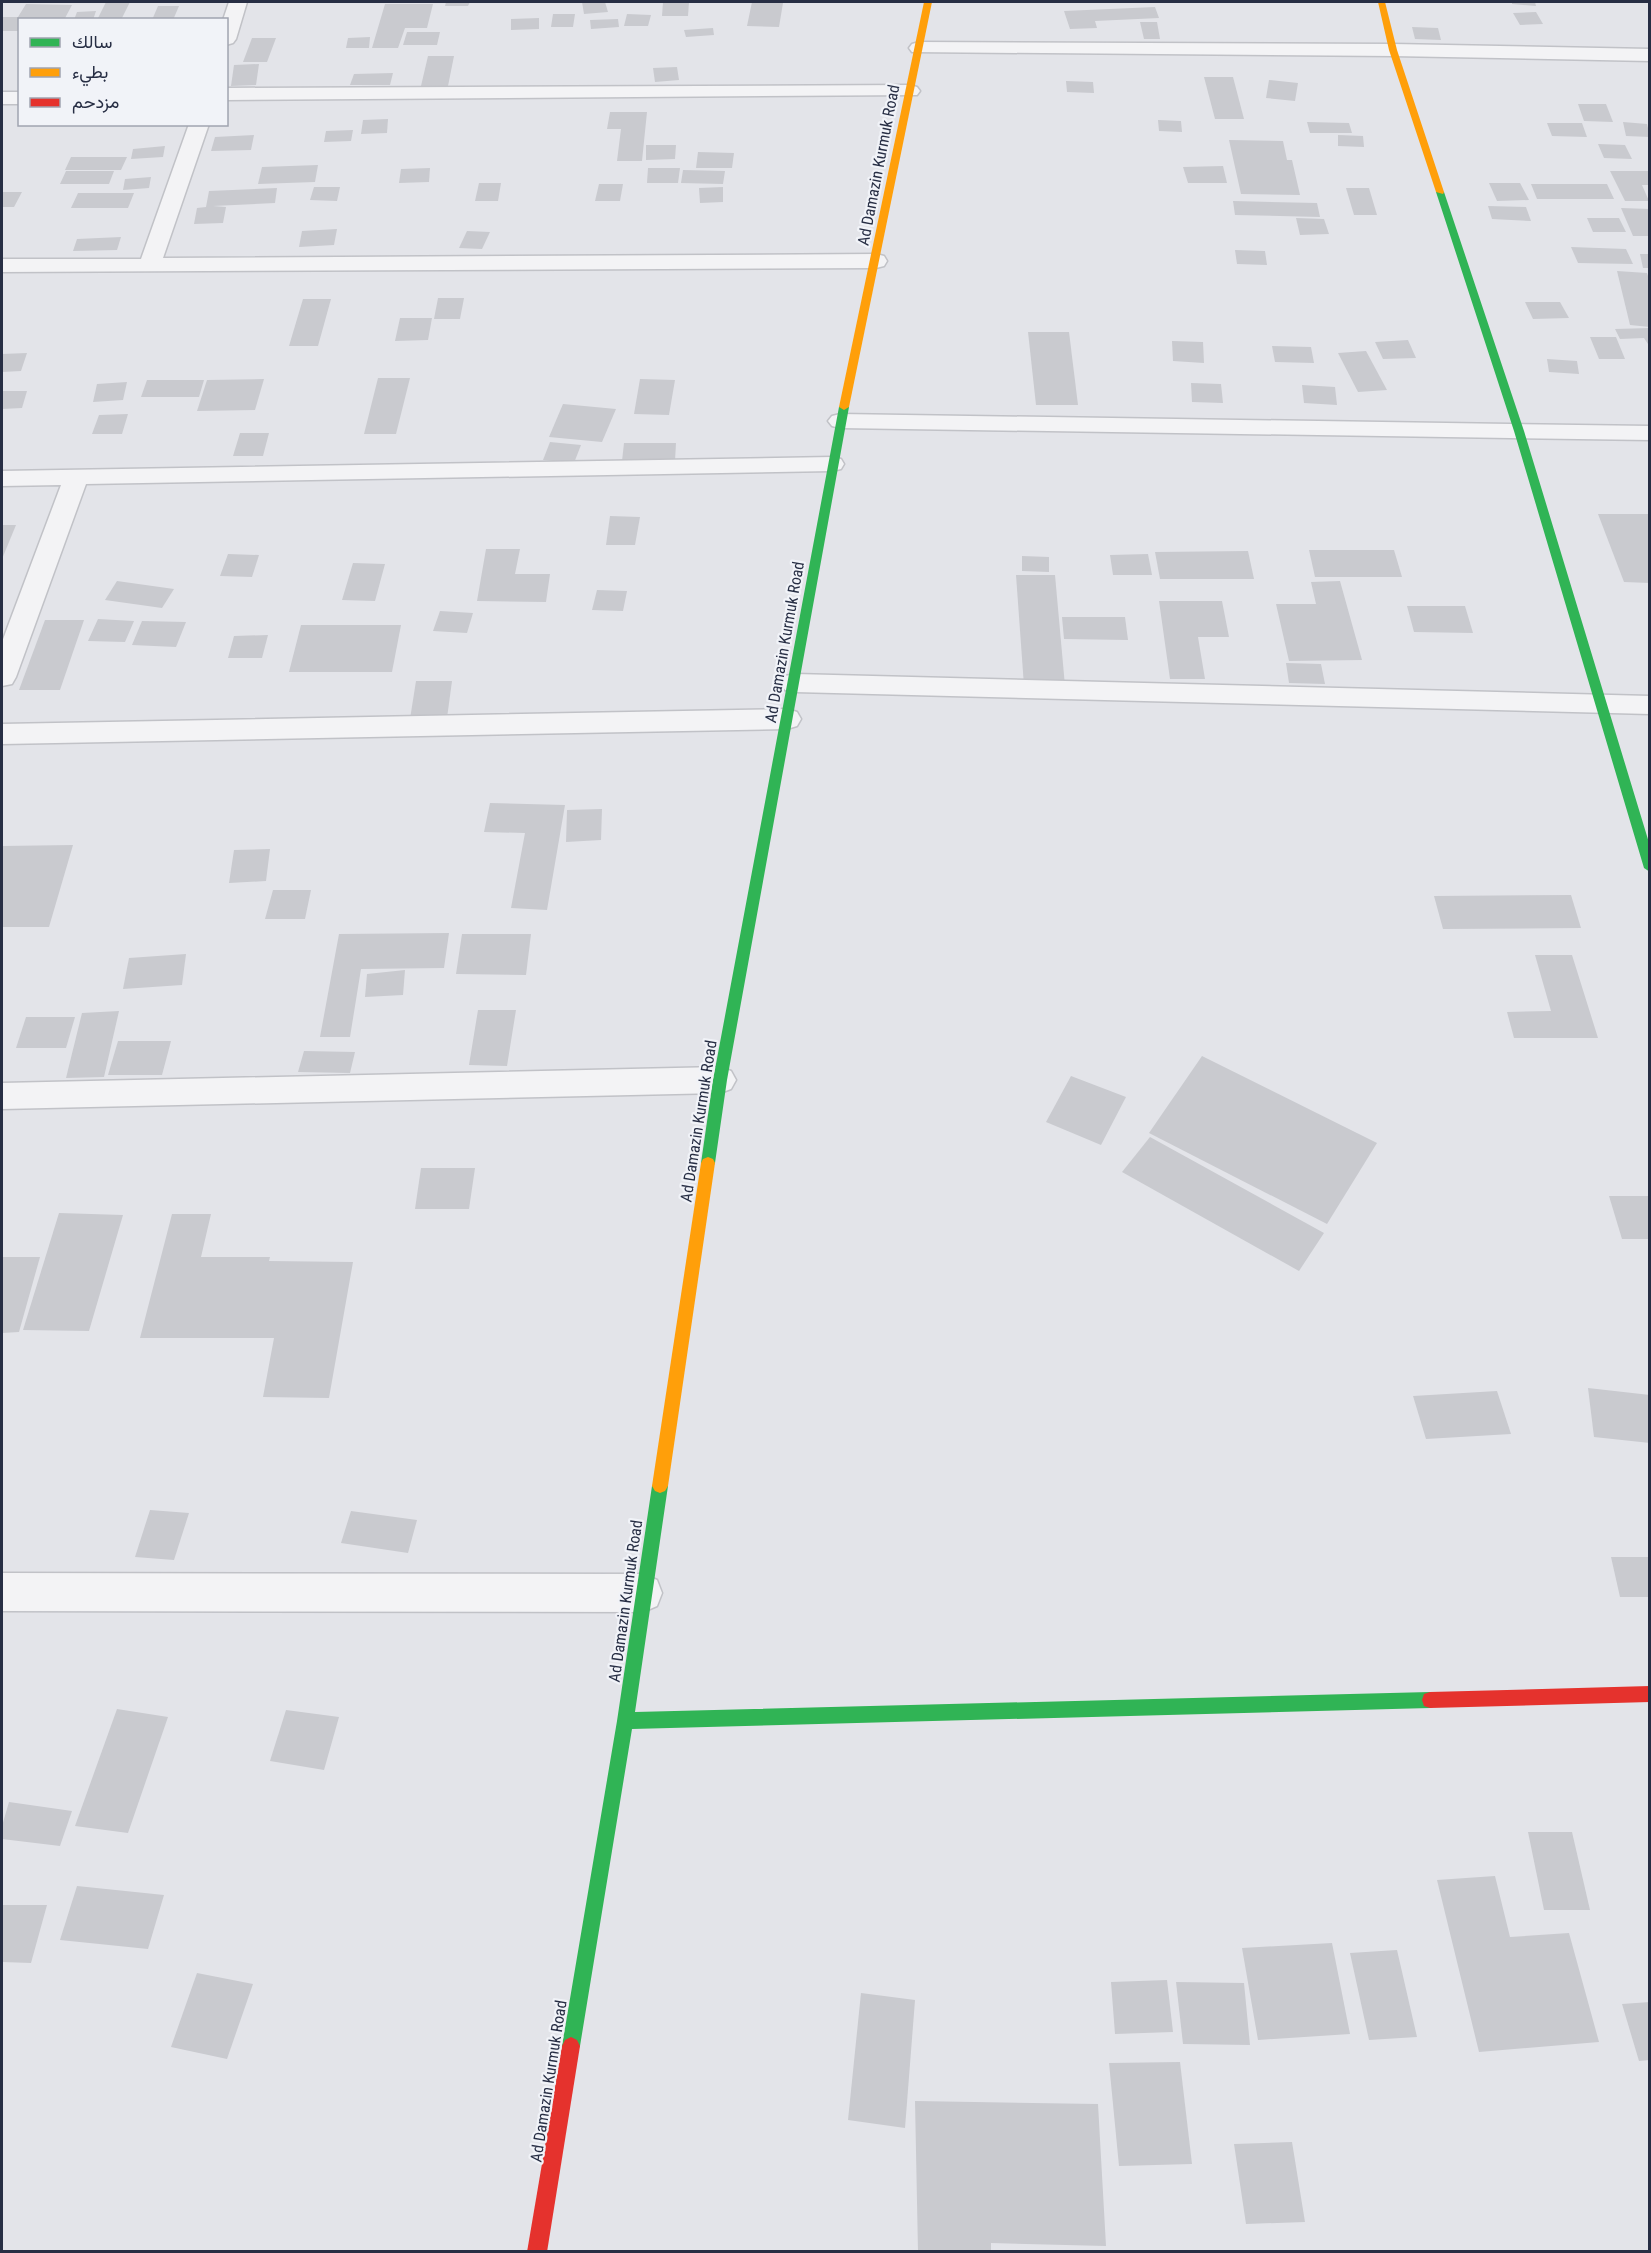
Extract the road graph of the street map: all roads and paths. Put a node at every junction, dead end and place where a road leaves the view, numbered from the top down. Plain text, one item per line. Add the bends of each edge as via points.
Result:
1 (238, 2) edge
2 (927, 2) edge
3 (1381, 2) edge
4 (228, 33) edge
5 (919, 48) junction
6 (1393, 50) junction
7 (1650, 55) edge
8 (910, 91) junction
9 (228, 94) edge
10 (2, 98) edge
11 (18, 98) edge
12 (198, 126) edge
13 (876, 261) junction
14 (150, 265) junction
15 (2, 266) edge
16 (840, 421) junction
17 (1519, 430) junction
18 (1650, 433) edge
19 (832, 464) junction
20 (77, 476) junction
21 (2, 478) edge
22 (2, 677) edge
23 (795, 683) junction
24 (1601, 705) junction
25 (1650, 705) edge
26 (787, 719) junction
27 (2, 734) edge
28 (1650, 868) edge
29 (720, 1080) junction
30 (2, 1096) edge
31 (2, 1592) edge
32 (643, 1593) junction
33 (1650, 1694) edge
34 (624, 1721) junction
35 (537, 2252) edge

1 - 4 street
2 - 5 main road, Ad Damazin Kurmuk Road
3 - 6 main road
5 - 6 street
5 - 8 main road, Ad Damazin Kurmuk Road
6 - 7 street
6 - 17 main road
8 - 9 street
8 - 13 main road, Ad Damazin Kurmuk Road
10 - 11 street
12 - 14 street
13 - 14 street
13 - 16 main road, Ad Damazin Kurmuk Road
14 - 15 street
16 - 17 street
16 - 19 main road, Ad Damazin Kurmuk Road
17 - 18 street
17 - 24 main road
19 - 20 street
19 - 23 main road, Ad Damazin Kurmuk Road
20 - 21 street
20 - 22 street
23 - 24 street
23 - 26 main road, Ad Damazin Kurmuk Road
24 - 25 street
24 - 28 main road
26 - 27 street
26 - 29 main road, Ad Damazin Kurmuk Road
29 - 30 street
29 - 32 main road, Ad Damazin Kurmuk Road
31 - 32 street
32 - 34 main road, Ad Damazin Kurmuk Road
33 - 34 main road
34 - 35 main road, Ad Damazin Kurmuk Road

